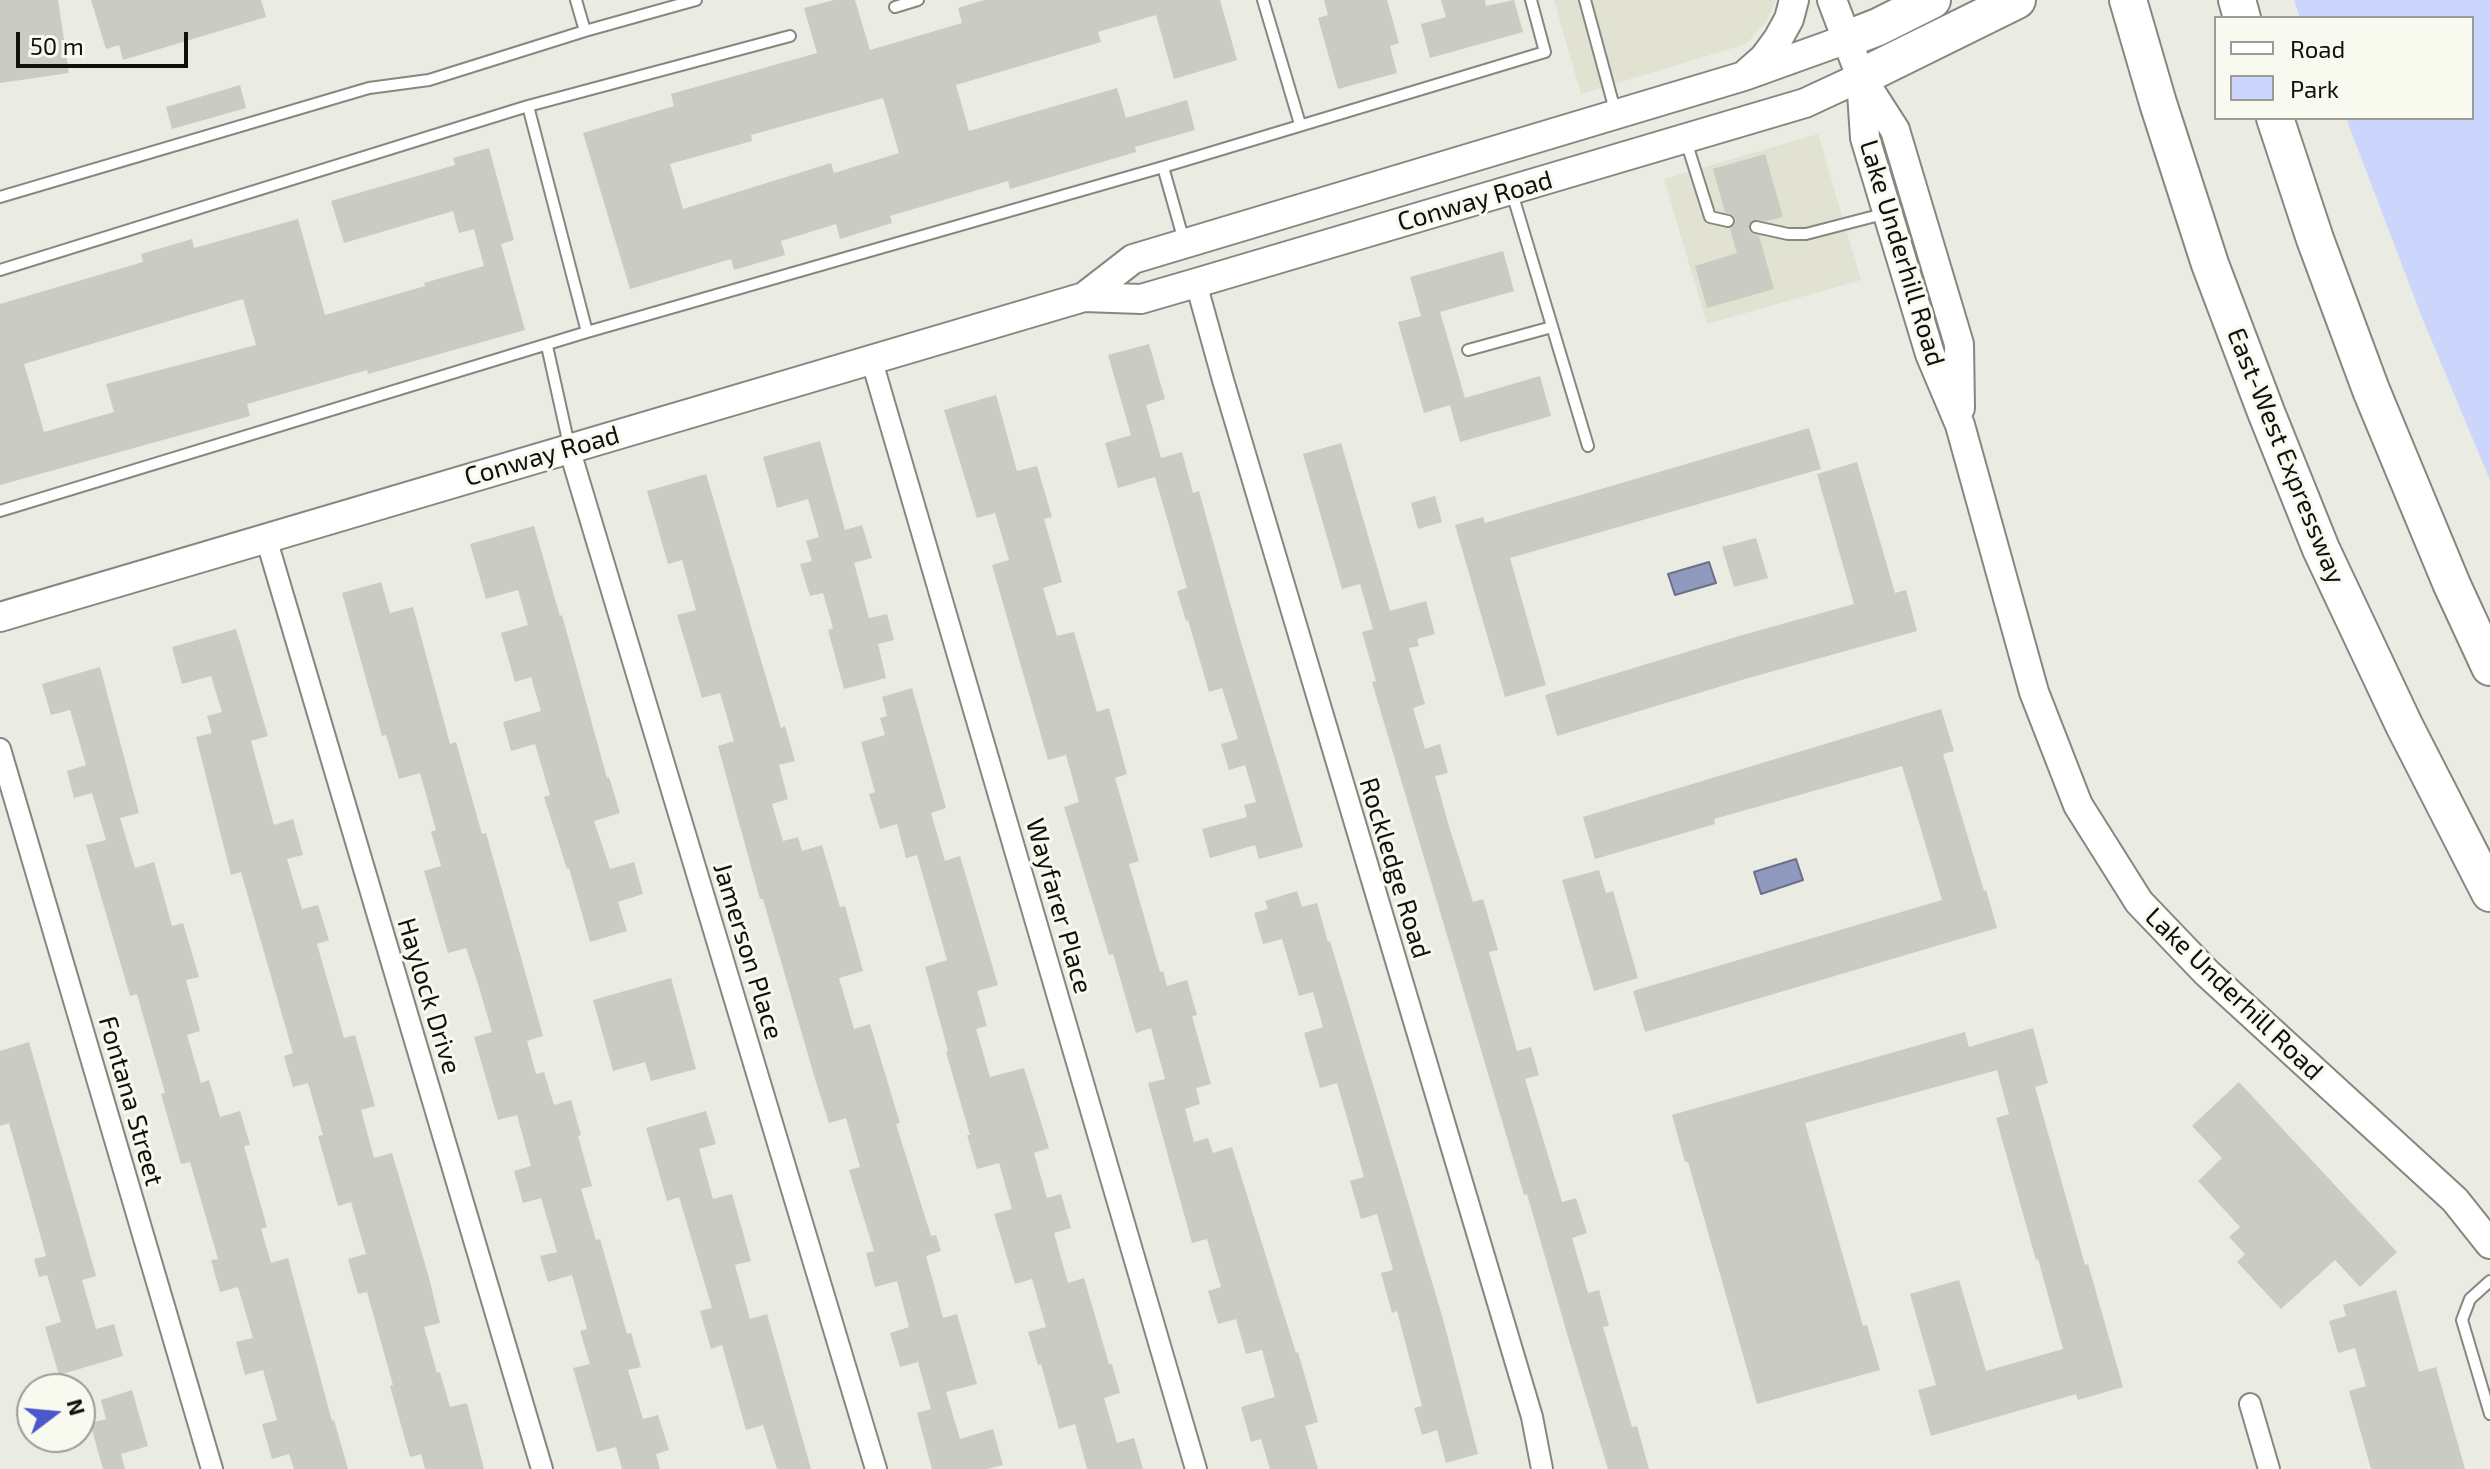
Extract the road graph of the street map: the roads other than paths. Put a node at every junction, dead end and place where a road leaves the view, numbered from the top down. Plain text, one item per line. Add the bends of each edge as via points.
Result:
1 (576, 0) edge
2 (696, 0) edge
3 (918, 0) edge
4 (1263, 0) edge
5 (1531, 0) edge
6 (1585, 0) edge
7 (1794, 0) edge
8 (1832, 0) edge
9 (1932, 0) edge
10 (2017, 0) edge
11 (2128, 0) edge
12 (895, 7) dead end
13 (585, 31) junction
14 (790, 36) dead end
15 (1847, 39) junction
16 (1744, 76) junction
17 (1861, 77) junction
18 (528, 106) junction
19 (1616, 115) junction
20 (2276, 120) edge
21 (1300, 124) junction
22 (1685, 139) junction
23 (1163, 167) junction
24 (1512, 191) junction
25 (0, 197) edge
26 (1888, 213) junction
27 (1728, 221) dead end
28 (1756, 227) dead end
29 (1184, 243) junction
30 (0, 270) edge
31 (1196, 283) junction
32 (1084, 297) junction
33 (1552, 327) junction
34 (587, 332) junction
35 (547, 346) junction
36 (1468, 350) dead end
37 (871, 358) junction
38 (1960, 425) junction
39 (1588, 446) dead end
40 (569, 448) junction
41 (0, 511) edge
42 (266, 538) junction
43 (2452, 585) junction
44 (0, 617) edge
45 (2490, 645) edge
46 (2490, 667) edge
47 (0, 749) edge
48 (2490, 893) edge
49 (2490, 1244) edge
50 (2490, 1281) edge
51 (2250, 1404) dead end
52 (2490, 1414) edge
53 (212, 1469) edge
54 (542, 1469) edge
55 (876, 1469) edge
56 (1196, 1469) edge
57 (1542, 1469) edge
58 (2269, 1469) edge

1 - 13 lane
2 - 13 lane
3 - 12 lane
4 - 21 lane
5 - 21 lane via 1545,52
6 - 19 lane
7 - 16 main road via 1778,39
8 - 15 main road, Lake Underhill Road
9 - 15 highway
10 - 17 highway
11 - 48 highway, East-West Expressway via 2210,264 2282,453 2404,725
13 - 25 lane via 429,80 369,88
14 - 18 lane
15 - 16 main road, Conway Road
15 - 17 main road, Lake Underhill Road
16 - 19 main road, Conway Road
17 - 22 main road, Conway Road via 1805,103
17 - 26 main road, Lake Underhill Road via 1865,138
17 - 38 main road, Lake Underhill Road via 1895,130 1959,344
18 - 30 lane
18 - 34 lane
19 - 29 main road, Conway Road
20 - 43 highway via 2371,390
21 - 23 lane
22 - 24 main road, Conway Road
22 - 27 lane via 1710,217
23 - 29 lane
23 - 34 lane
24 - 31 main road, Conway Road
24 - 33 lane
26 - 28 lane via 1806,234
26 - 38 main road, Lake Underhill Road via 1930,354
29 - 32 main road, Conway Road via 1133,259
31 - 32 main road, Conway Road via 1141,299
31 - 57 street, Rockledge Road via 1528,1402
32 - 37 main road, Conway Road
33 - 36 lane
33 - 39 lane
34 - 35 lane
35 - 40 lane
35 - 41 lane
37 - 40 main road, Conway Road
37 - 56 street, Wayfarer Place
38 - 49 main road, Lake Underhill Road via 2034,692 2078,805 2139,902 2207,973 2455,1200
40 - 42 main road, Conway Road
40 - 55 street, Jamerson Place
42 - 44 main road, Conway Road
42 - 54 street, Haylock Drive
43 - 45 highway
43 - 46 highway
47 - 53 street, Fontana Street
50 - 52 lane via 2470,1299 2462,1320
51 - 58 street

